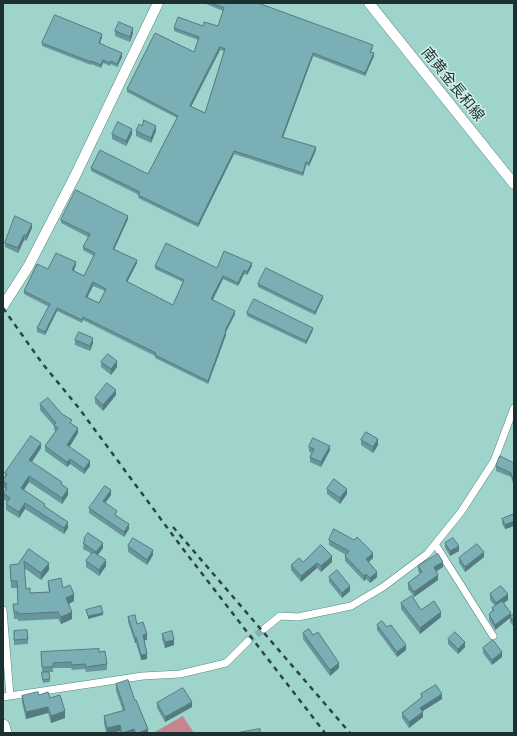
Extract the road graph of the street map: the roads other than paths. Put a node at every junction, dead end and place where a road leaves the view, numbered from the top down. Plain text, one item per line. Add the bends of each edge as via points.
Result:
1 (158, 3) edge
2 (369, 3) edge
3 (514, 184) edge
4 (3, 306) edge
5 (514, 408) edge
6 (435, 544) junction
7 (3, 610) edge
8 (264, 629) tunnel mouth
9 (493, 636) dead end
10 (248, 641) tunnel mouth
11 (7, 697) edge
12 (3, 726) edge
13 (5, 733) edge

1 - 4 street via 75,176 28,267
2 - 3 street, 南黄金長和線
5 - 6 street via 494,461 461,512
6 - 8 street via 427,554 383,587 351,606 298,617 280,616
6 - 9 street
7 - 11 street
10 - 11 street via 226,663 180,674 142,676
12 - 13 highway

